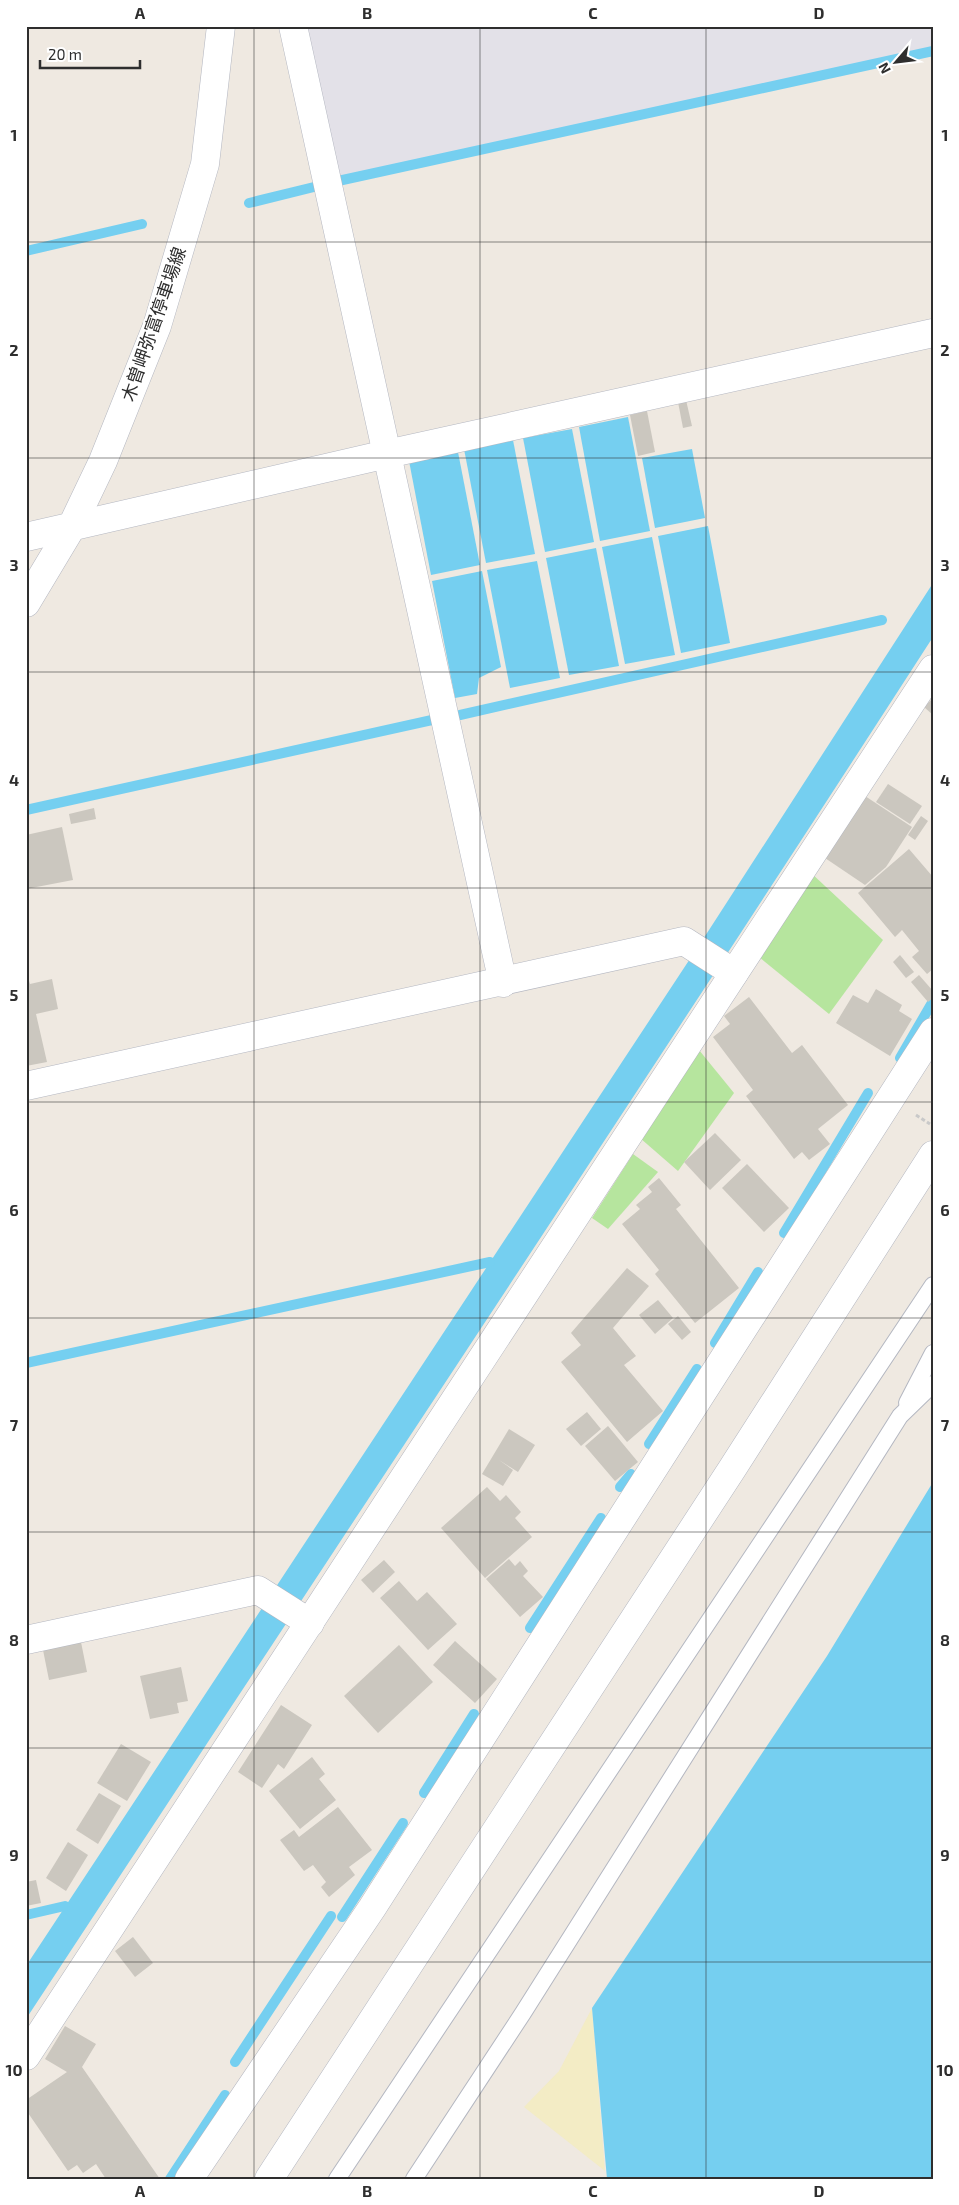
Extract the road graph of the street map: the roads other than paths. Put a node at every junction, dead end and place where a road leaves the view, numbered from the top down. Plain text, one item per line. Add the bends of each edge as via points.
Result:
1 (221, 26) edge
2 (293, 26) edge
3 (933, 333) edge
4 (387, 454) junction
5 (71, 528) junction
6 (26, 537) edge
7 (26, 603) edge
8 (933, 669) edge
9 (729, 970) junction
10 (503, 983) junction
11 (933, 1032) edge
12 (26, 1086) edge
13 (933, 1155) edge
14 (933, 1285) edge
15 (933, 1353) edge
16 (933, 1384) edge
17 (900, 1416) junction
18 (305, 1621) junction
19 (26, 1640) edge
20 (26, 2056) edge
21 (189, 2179) edge
22 (269, 2179) edge
23 (337, 2179) edge
24 (414, 2179) edge

1 - 5 street, 木曽岬弥富停車場線 via 205,164 157,326 103,461
2 - 4 street
3 - 4 street
4 - 5 street
4 - 10 street
5 - 6 street
5 - 7 street, 木曽岬弥富停車場線
8 - 9 street
9 - 10 street via 684,941
9 - 18 street
10 - 12 street
11 - 21 street via 372,1908
13 - 22 street
14 - 23 lane
15 - 17 lane
16 - 17 lane
17 - 24 lane via 528,2005
18 - 19 street via 258,1590
18 - 20 street

